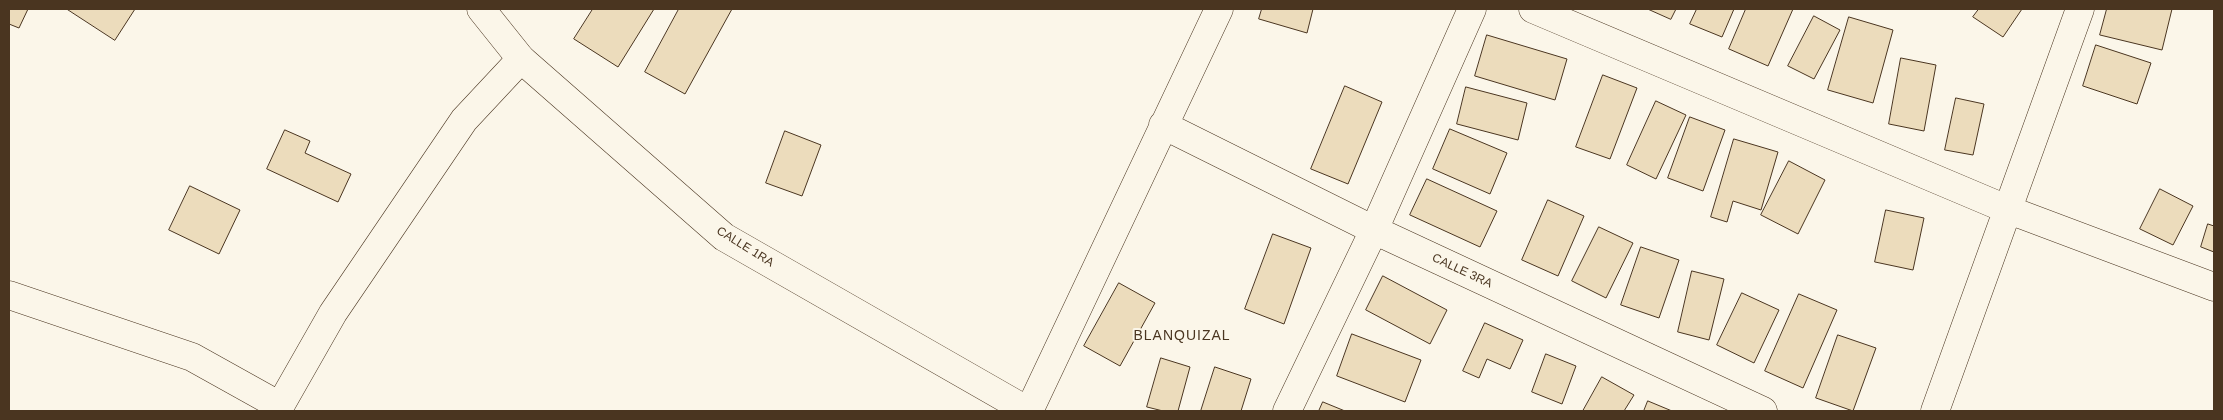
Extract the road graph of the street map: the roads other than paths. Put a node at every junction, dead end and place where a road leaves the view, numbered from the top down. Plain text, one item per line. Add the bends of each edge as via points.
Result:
1 (481, 9) edge
2 (1219, 9) edge
3 (1472, 9) edge
4 (1532, 9) edge
5 (2080, 9) edge
6 (521, 59) junction
7 (1163, 125) junction
8 (2009, 210) junction
9 (1374, 230) junction
10 (2214, 286) edge
11 (9, 295) edge
12 (279, 408) edge
13 (1028, 411) edge
14 (1287, 411) edge
15 (1764, 411) edge
16 (1935, 411) edge

1 - 6 street, CALLE 1RA
2 - 7 street
3 - 9 street
4 - 8 street
5 - 8 street
6 - 12 street via 464,120 333,313
6 - 13 street, CALLE 1RA via 724,238
7 - 9 street, CALLE 3RA
7 - 13 street
8 - 10 street
8 - 16 street
9 - 14 street
9 - 15 street, CALLE 3RA
11 - 12 street via 192,357

